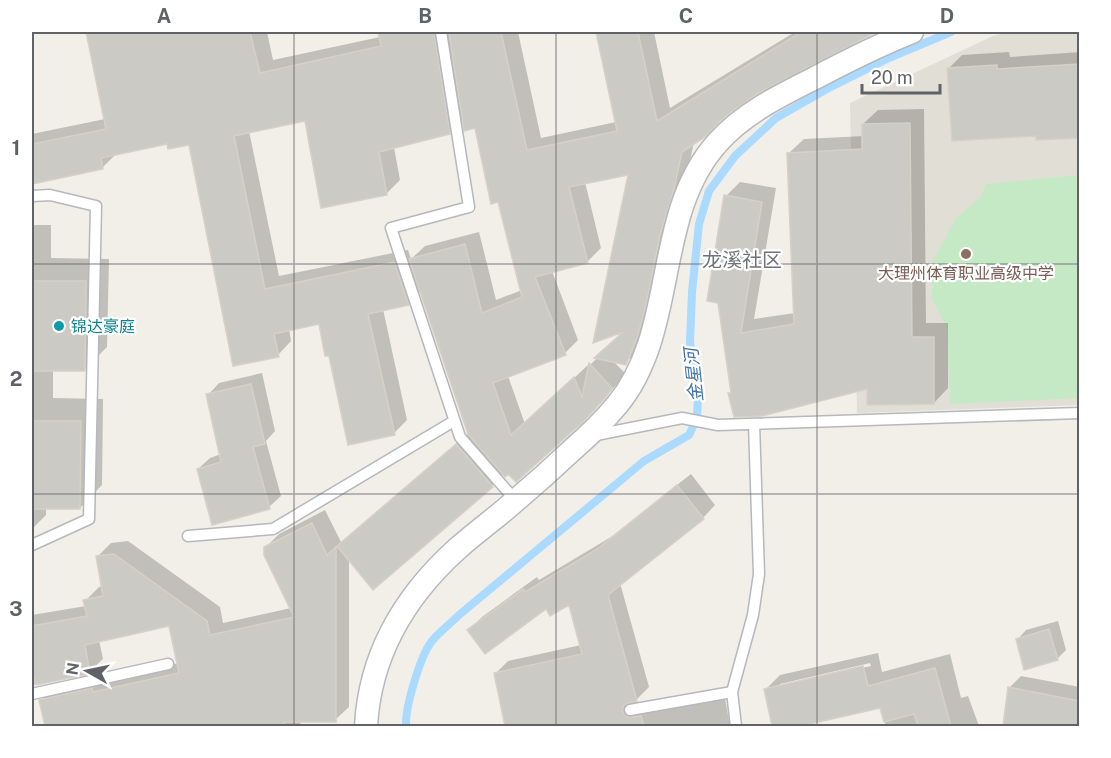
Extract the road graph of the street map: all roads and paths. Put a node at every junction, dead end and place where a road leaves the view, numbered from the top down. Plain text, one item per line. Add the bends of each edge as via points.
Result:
1 (441, 32) edge
2 (912, 32) edge
3 (32, 196) edge
4 (1080, 413) edge
5 (454, 421) junction
6 (754, 424) junction
7 (586, 437) junction
8 (516, 501) junction
9 (188, 536) dead end
10 (32, 545) edge
11 (168, 664) dead end
12 (732, 692) junction
13 (32, 694) edge
14 (630, 710) dead end
15 (366, 726) edge
16 (736, 726) edge

1 - 5 lane via 469,207 391,228
2 - 7 street via 783,95 744,120 706,158 684,205 644,362 617,405
3 - 10 lane via 50,195 96,206 89,519
4 - 6 lane
5 - 8 lane via 460,437
5 - 9 lane via 273,529
6 - 7 lane via 718,425 682,418
6 - 12 lane via 759,574 753,615
7 - 8 street
8 - 15 street via 441,564 401,614 377,664
11 - 13 lane
12 - 14 lane
12 - 16 lane

